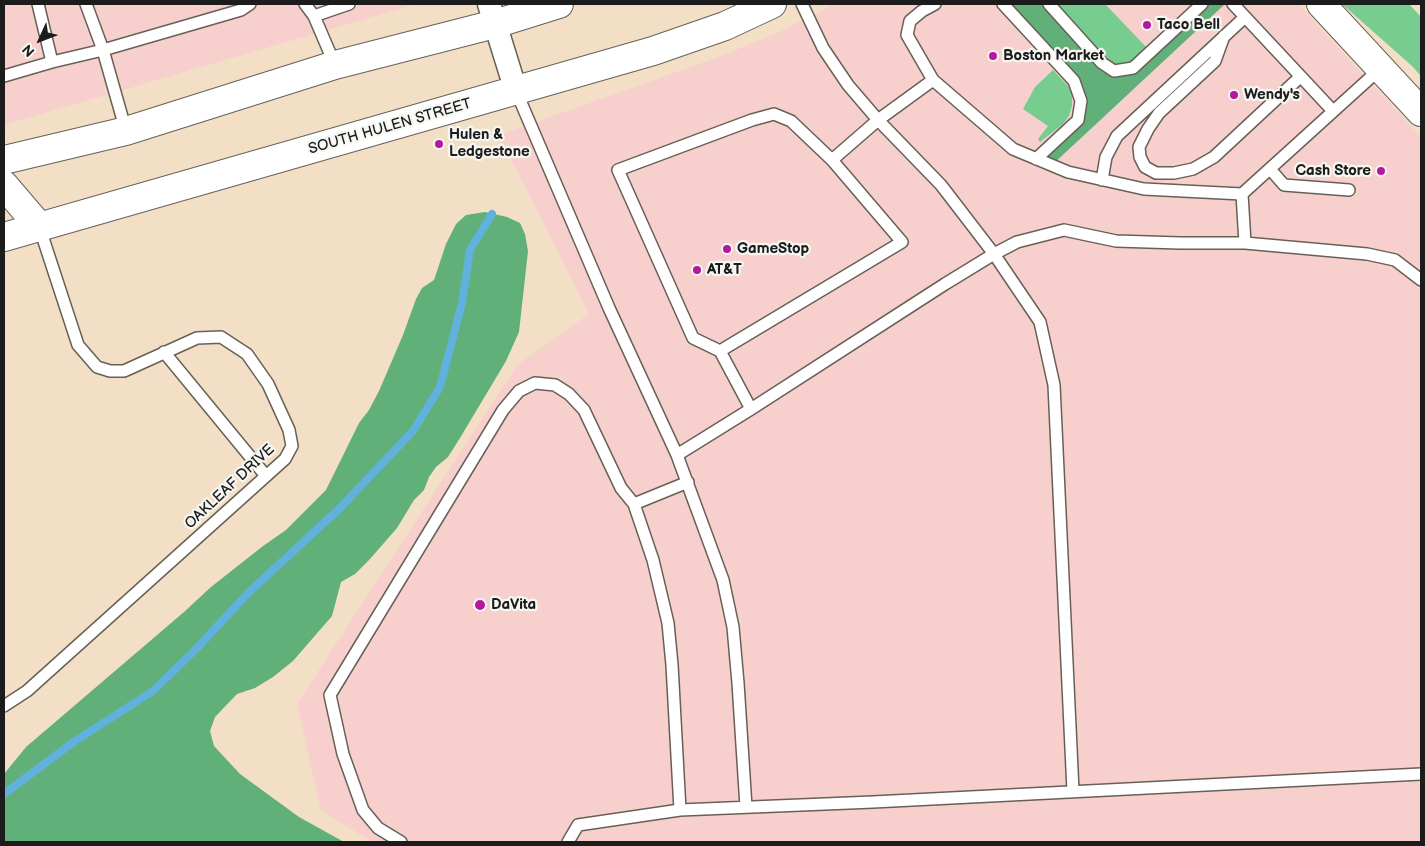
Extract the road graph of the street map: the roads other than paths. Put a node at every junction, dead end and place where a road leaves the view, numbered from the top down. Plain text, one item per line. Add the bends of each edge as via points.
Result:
1 (38, 4) edge
2 (86, 4) edge
3 (250, 4) edge
4 (305, 4) edge
5 (349, 4) edge
6 (559, 4) edge
7 (772, 4) edge
8 (802, 4) edge
9 (935, 4) edge
10 (1003, 4) edge
11 (1049, 4) edge
12 (1202, 4) edge
13 (1233, 4) edge
14 (1321, 4) edge
15 (492, 14) edge
16 (314, 16) junction
17 (1245, 17) junction
18 (1224, 36) junction
19 (103, 50) junction
20 (52, 62) junction
21 (335, 65) junction
22 (1381, 68) junction
23 (4, 76) edge
24 (1300, 77) junction
25 (933, 80) junction
26 (516, 91) junction
27 (1333, 111) junction
28 (1421, 112) edge
29 (878, 120) junction
30 (126, 131) junction
31 (1036, 159) junction
32 (4, 160) edge
33 (832, 160) junction
34 (1270, 169) junction
35 (1102, 180) junction
36 (4, 185) edge
37 (1349, 190) dead end
38 (1242, 194) junction
39 (39, 226) junction
40 (4, 237) edge
41 (1245, 243) junction
42 (994, 254) junction
43 (1421, 280) edge
44 (720, 351) junction
45 (164, 352) junction
46 (751, 410) junction
47 (677, 455) junction
48 (266, 476) junction
49 (688, 482) junction
50 (634, 504) junction
51 (4, 706) edge
52 (1421, 774) edge
53 (1073, 792) junction
54 (746, 807) junction
55 (680, 810) junction
56 (401, 842) edge
57 (568, 842) edge

1 - 20 lane
2 - 19 lane
3 - 19 lane via 241,10
4 - 16 lane
5 - 16 lane
6 - 15 main road
7 - 26 main road, SOUTH HULEN STREET via 725,26 653,51
8 - 29 lane via 824,48 848,85
9 - 25 lane via 910,21 907,35
10 - 31 lane via 1074,81 1081,101 1078,120
11 - 12 lane via 1102,63 1114,71 1133,68
13 - 17 lane
14 - 22 main road
15 - 21 main road
15 - 26 street
16 - 21 lane
17 - 18 lane
17 - 24 lane
18 - 24 lane via 1215,61 1159,113 1148,129 1138,147 1145,167 1156,173 1174,173 1193,169 1214,157
18 - 35 lane via 1117,136 1106,157
19 - 20 lane
19 - 30 lane
20 - 23 lane
21 - 30 main road
22 - 27 lane
22 - 28 main road
24 - 27 lane
25 - 29 lane
25 - 31 lane via 1014,149
26 - 39 main road, SOUTH HULEN STREET
26 - 47 lane via 609,308
27 - 34 lane
29 - 33 lane
29 - 42 lane via 941,185
30 - 32 main road
31 - 35 lane via 1068,172
33 - 44 lane via 902,242
33 - 44 lane via 791,120 774,114 618,170 694,338
34 - 37 lane via 1284,185
34 - 38 lane
35 - 38 lane via 1144,189
36 - 39 main road
38 - 41 lane
39 - 40 main road, SOUTH HULEN STREET
39 - 45 lane, OAKLEAF DRIVE via 78,345 97,367 124,371
41 - 42 lane via 1116,241 1064,230 1016,242
41 - 43 lane via 1367,254 1395,260
42 - 46 lane
42 - 53 lane via 1040,322 1054,385
44 - 46 lane
45 - 48 lane
45 - 48 lane, OAKLEAF DRIVE via 198,338 221,337 247,354 268,384 289,430 292,446 286,459
46 - 47 lane
47 - 49 lane
48 - 51 lane, OAKLEAF DRIVE via 26,691
49 - 50 lane
49 - 54 lane via 724,580 733,627
50 - 55 lane via 654,560 668,623
50 - 56 lane via 621,488 584,410 569,394 554,385 535,383 519,391 503,410 330,695 343,754 363,810 378,828
52 - 53 lane
53 - 54 lane
54 - 55 lane
55 - 57 lane via 578,825

